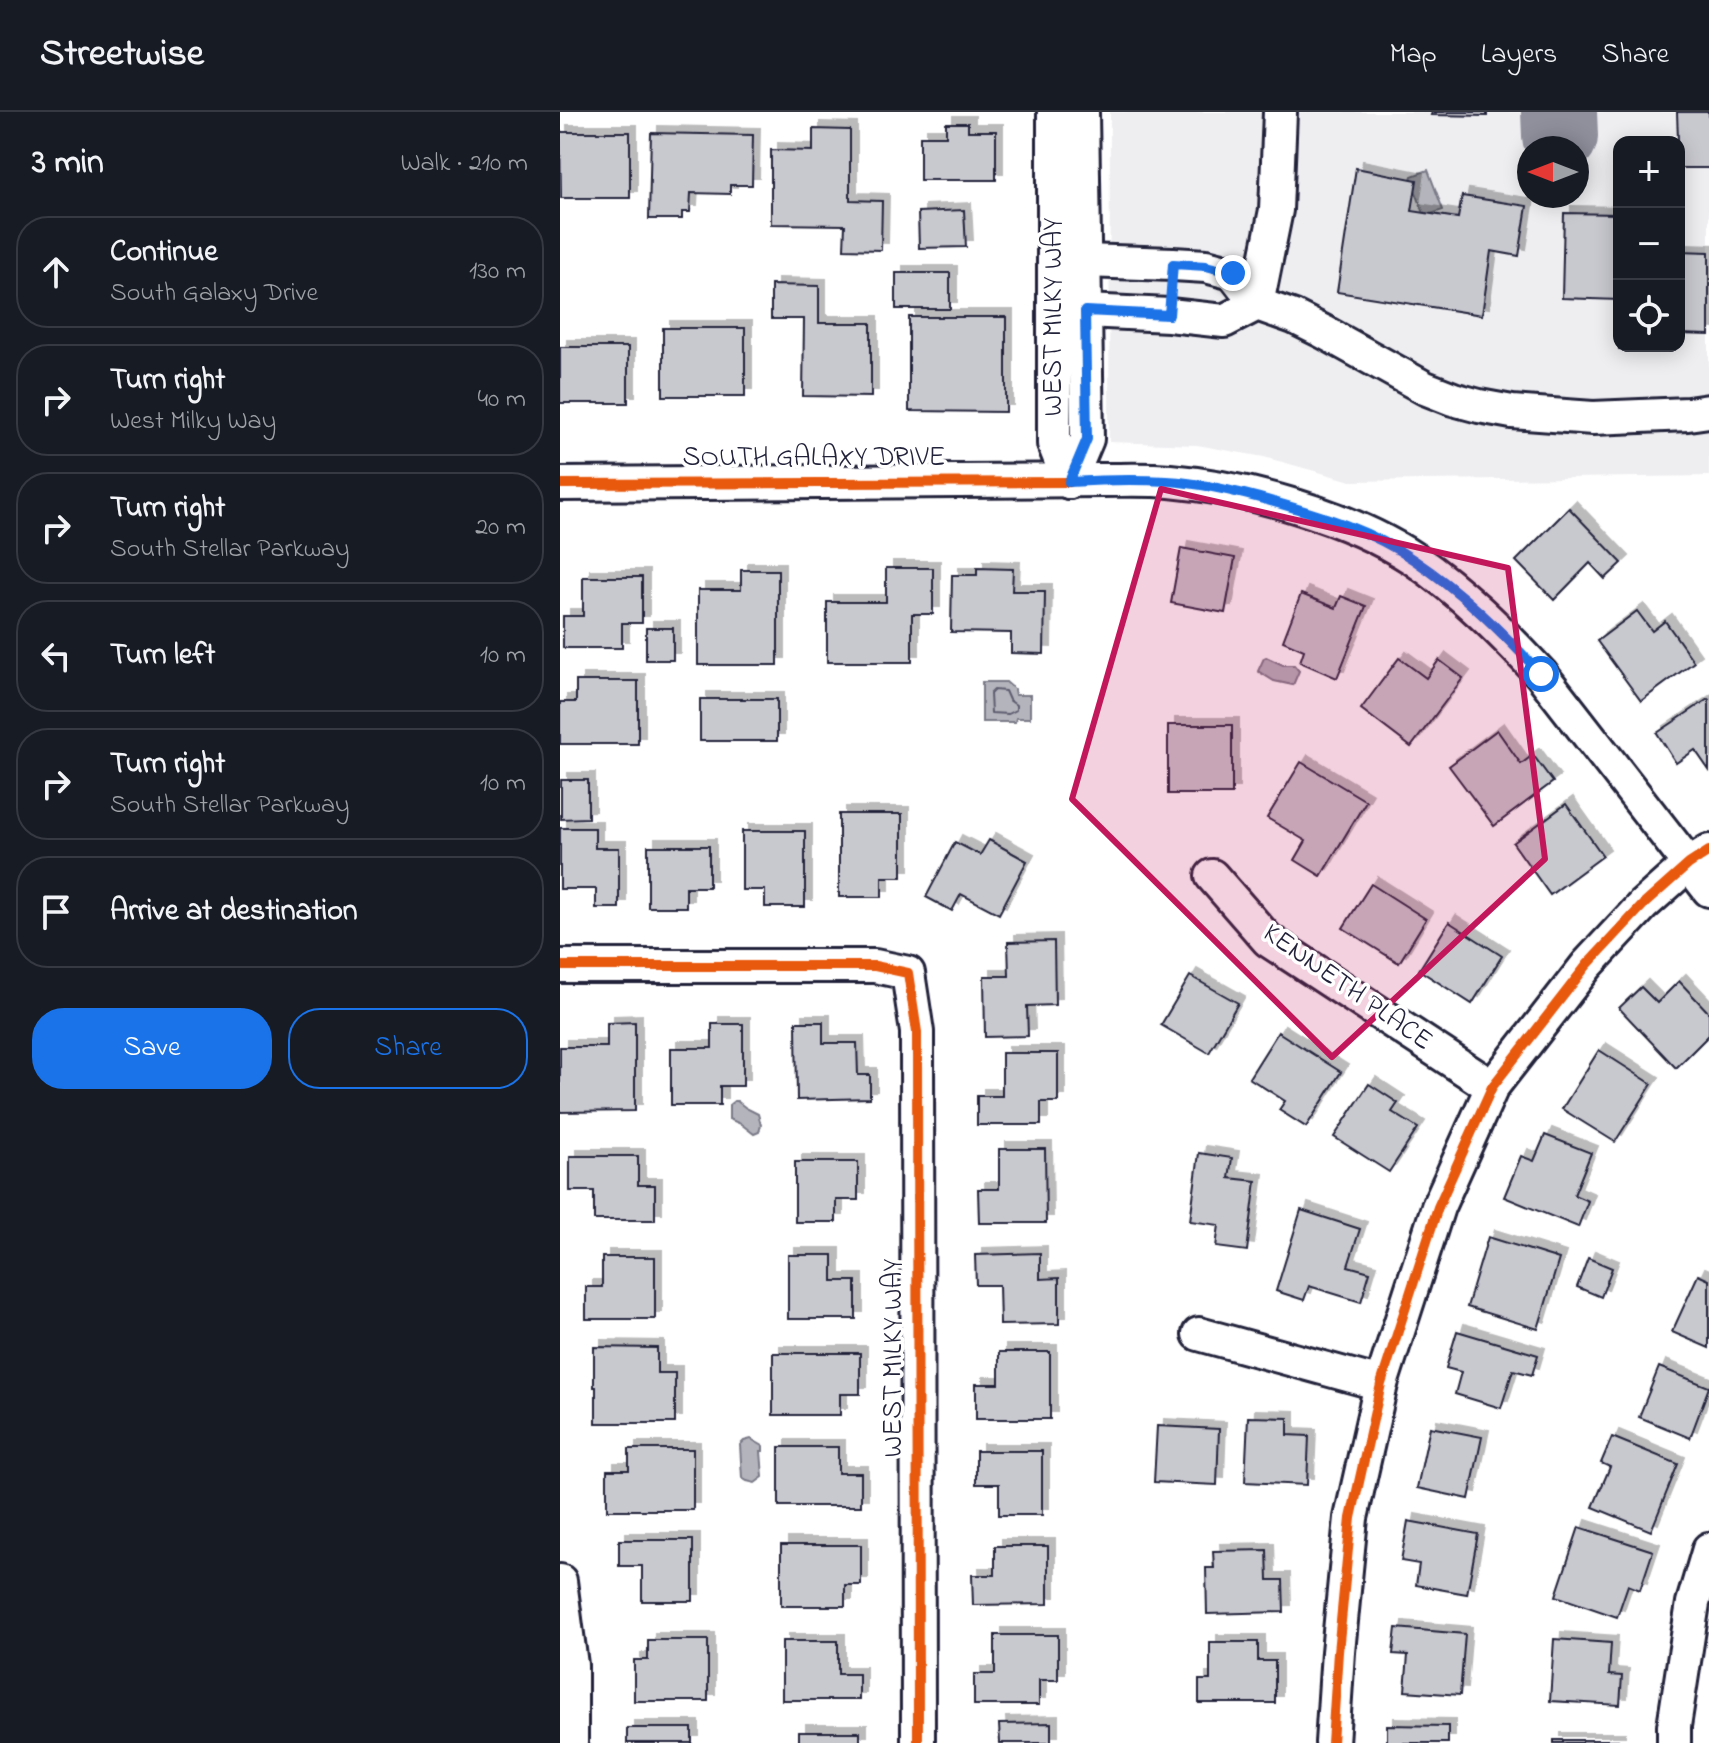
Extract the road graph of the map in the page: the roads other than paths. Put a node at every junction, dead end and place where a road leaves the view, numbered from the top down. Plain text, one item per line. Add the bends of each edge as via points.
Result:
1 (1054, 112) edge
2 (1082, 112) edge
3 (1280, 112) edge
4 (1084, 261) junction
5 (1173, 264) junction
6 (1054, 285) junction
7 (1257, 304) junction
8 (1085, 311) junction
9 (1169, 315) junction
10 (1709, 411) edge
11 (1069, 482) junction
12 (560, 484) edge
13 (1699, 858) edge
14 (1212, 876) dead end
15 (1709, 890) edge
16 (560, 966) edge
17 (1492, 1087) junction
18 (1199, 1334) dead end
19 (1381, 1384) junction
20 (1709, 1549) edge
21 (560, 1581) edge
22 (571, 1743) edge
23 (918, 1743) edge
24 (1332, 1743) edge
25 (1674, 1743) edge

1 - 6 street, WEST MILKY WAY
2 - 4 street, WEST MILKY WAY
3 - 7 street via 1276,210
4 - 5 street
4 - 6 street
4 - 8 street, WEST MILKY WAY
5 - 7 street via 1233,273
5 - 9 street
6 - 8 street
6 - 11 street, WEST MILKY WAY via 1054,444
7 - 9 street via 1224,321
7 - 10 street via 1294,317 1425,388 1479,406 1593,418
8 - 9 street
8 - 11 street, WEST MILKY WAY via 1087,439
11 - 12 street, SOUTH GALAXY DRIVE
11 - 13 street, SOUTH GALAXY DRIVE via 1169,481 1233,490 1336,520 1414,559 1481,612 1541,674
13 - 15 street, SOUTH GALAXY DRIVE
13 - 17 street via 1643,905 1587,965
14 - 17 street, KENNETH PLACE via 1268,940
16 - 23 street, WEST MILKY WAY via 875,966 908,973 917,1032
17 - 19 street via 1438,1207
18 - 19 street
19 - 24 street via 1351,1518
20 - 25 street via 1693,1603
21 - 22 street via 571,1665

